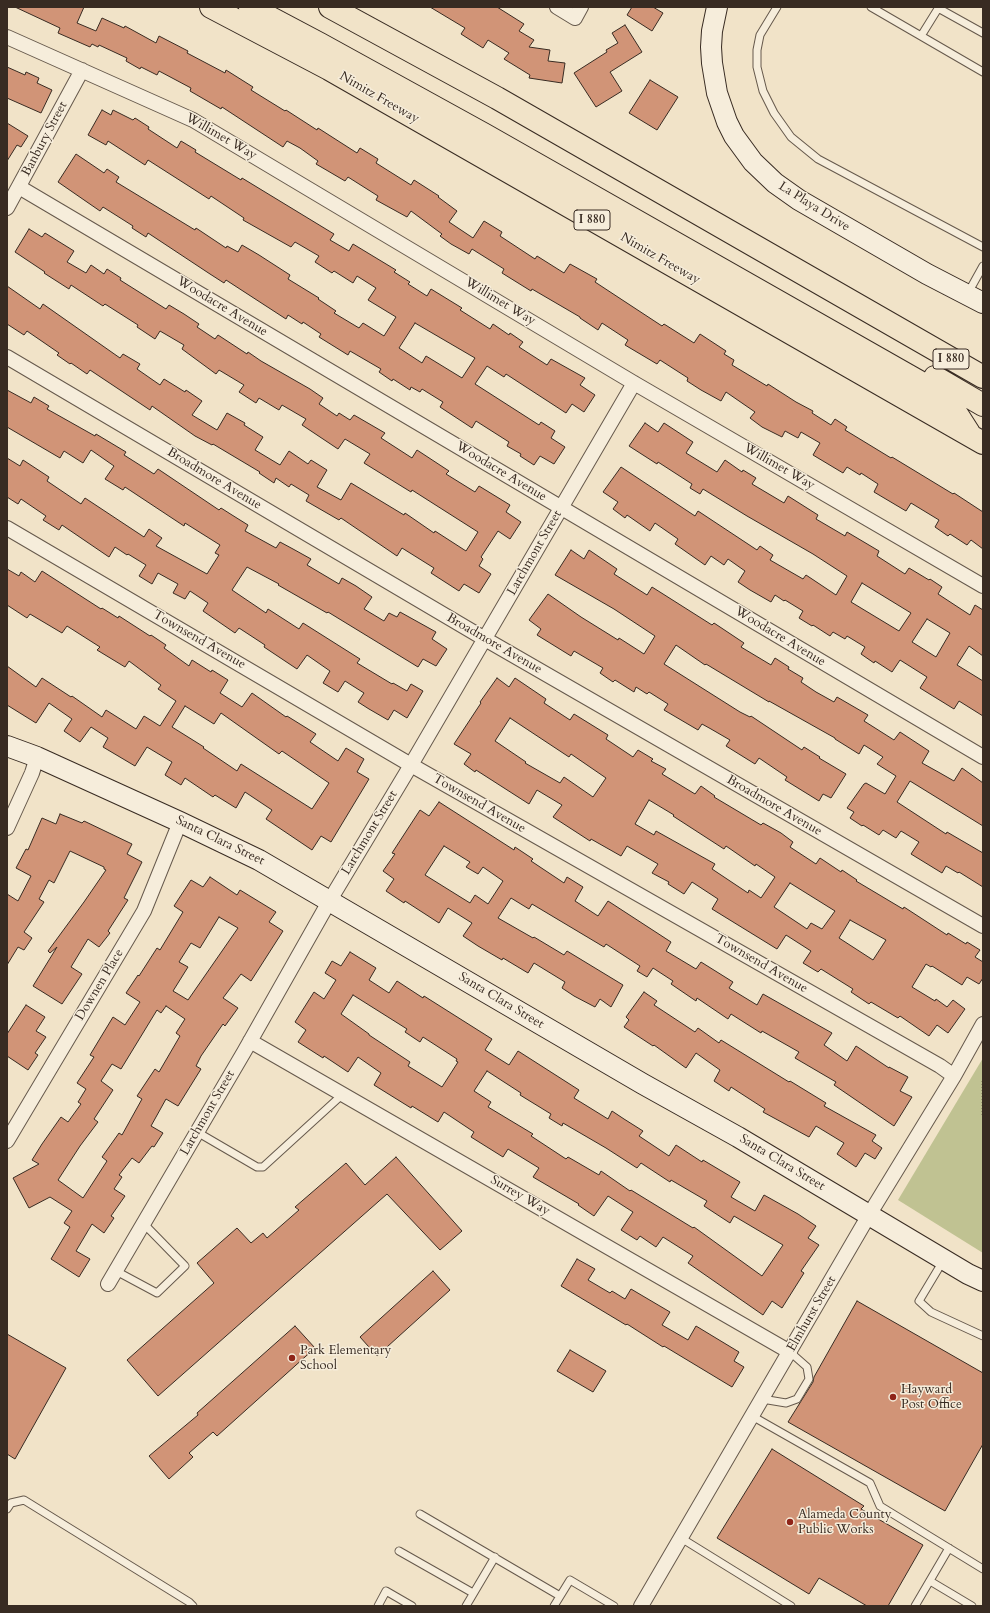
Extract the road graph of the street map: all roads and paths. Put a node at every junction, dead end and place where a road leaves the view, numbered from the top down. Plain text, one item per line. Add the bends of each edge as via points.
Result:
1 (211, 7) edge
2 (250, 7) edge
3 (278, 7) edge
4 (330, 7) edge
5 (557, 7) edge
6 (717, 7) edge
7 (777, 7) edge
8 (872, 7) edge
9 (939, 7) edge
10 (578, 12) edge
11 (983, 33) edge
12 (921, 36) junction
13 (7, 37) edge
14 (82, 70) junction
15 (983, 72) edge
16 (19, 188) junction
17 (7, 208) edge
18 (983, 247) edge
19 (983, 266) edge
20 (975, 299) edge
21 (919, 340) junction
22 (7, 357) edge
23 (983, 359) edge
24 (983, 378) edge
25 (634, 382) junction
26 (983, 405) edge
27 (977, 439) edge
28 (562, 507) junction
29 (7, 528) edge
30 (983, 586) edge
31 (485, 639) junction
32 (7, 746) edge
33 (37, 757) junction
34 (983, 758) edge
35 (411, 765) junction
36 (180, 822) junction
37 (7, 828) edge
38 (330, 900) junction
39 (983, 926) edge
40 (983, 1024) edge
41 (250, 1041) junction
42 (954, 1076) junction
43 (983, 1081) edge
44 (343, 1094) junction
45 (983, 1115) edge
46 (197, 1132) junction
47 (7, 1141) edge
48 (869, 1215) junction
49 (144, 1224) junction
50 (944, 1259) junction
51 (116, 1271) junction
52 (983, 1281) edge
53 (108, 1284) dead end
54 (983, 1336) edge
55 (790, 1352) junction
56 (762, 1399) junction
57 (752, 1416) junction
58 (7, 1509) edge
59 (420, 1514) dead end
60 (681, 1538) junction
61 (949, 1548) junction
62 (400, 1550) dead end
63 (495, 1558) junction
64 (983, 1568) edge
65 (930, 1581) junction
66 (473, 1593) junction
67 (560, 1596) junction
68 (193, 1606) edge
69 (378, 1606) edge
70 (412, 1606) edge
71 (466, 1606) edge
72 (554, 1606) edge
73 (614, 1606) edge
74 (641, 1606) edge
75 (791, 1606) edge
76 (916, 1606) edge
77 (972, 1606) edge

1 - 27 highway, Nimitz Freeway / I 880 via 329,69
2 - 27 highway, I 880 via 485,135 946,397
3 - 26 highway, I 880 via 537,148
4 - 21 highway, I 880 via 497,98
5 - 10 street
6 - 20 main road, La Playa Drive via 712,31 712,63 717,93 734,136 753,162 775,183 799,200
7 - 18 lane via 760,35 757,66 763,91 774,113 791,136 818,159
8 - 12 lane
9 - 11 lane
9 - 12 lane
12 - 15 lane
13 - 14 street, Willimet Way
14 - 16 street, Banbury Street
14 - 25 street, Willimet Way via 193,120
16 - 17 street, Banbury Street
16 - 28 street, Woodacre Avenue
19 - 20 lane
21 - 23 highway
21 - 24 highway, I 880
22 - 31 street, Broadmore Avenue
25 - 28 street, Larchmont Street
25 - 30 street, Willimet Way
28 - 31 street, Larchmont Street
28 - 34 street, Woodacre Avenue
29 - 35 street, Townsend Avenue
31 - 35 street, Larchmont Street
31 - 39 street, Broadmore Avenue
32 - 33 main road, Santa Clara Street
33 - 36 main road, Santa Clara Street
33 - 37 street
35 - 38 street, Larchmont Street
35 - 42 street, Townsend Avenue
36 - 38 main road, Santa Clara Street via 259,860
36 - 47 street, Downen Place via 144,911
38 - 41 street, Larchmont Street
38 - 48 main road, Santa Clara Street
40 - 42 street, Elmhurst Street
41 - 44 street, Surrey Way
41 - 46 street, Larchmont Street
42 - 48 street, Elmhurst Street
43 - 45 path
44 - 46 lane via 263,1167 257,1167
44 - 55 street, Surrey Way
46 - 49 street, Larchmont Street
48 - 50 main road, Santa Clara Street
48 - 55 street, Elmhurst Street
49 - 51 street, Larchmont Street
49 - 51 lane via 185,1266 157,1293
50 - 52 main road, Santa Clara Street
50 - 54 lane via 920,1301 931,1312
51 - 53 street, Larchmont Street
55 - 56 street, Elmhurst Street
55 - 56 lane via 807,1367 809,1379 798,1399 786,1403
56 - 57 street, Elmhurst Street
57 - 60 street, Elmhurst Street
57 - 61 lane via 870,1483 880,1506
58 - 68 lane via 11,1503 24,1500
59 - 63 lane
60 - 74 street, Elmhurst Street
60 - 75 lane
61 - 64 lane
61 - 65 lane
62 - 66 lane
63 - 66 lane
63 - 67 lane
65 - 76 lane
65 - 77 lane
66 - 71 lane
67 - 72 lane
67 - 73 lane via 570,1580
69 - 70 lane via 386,1591

